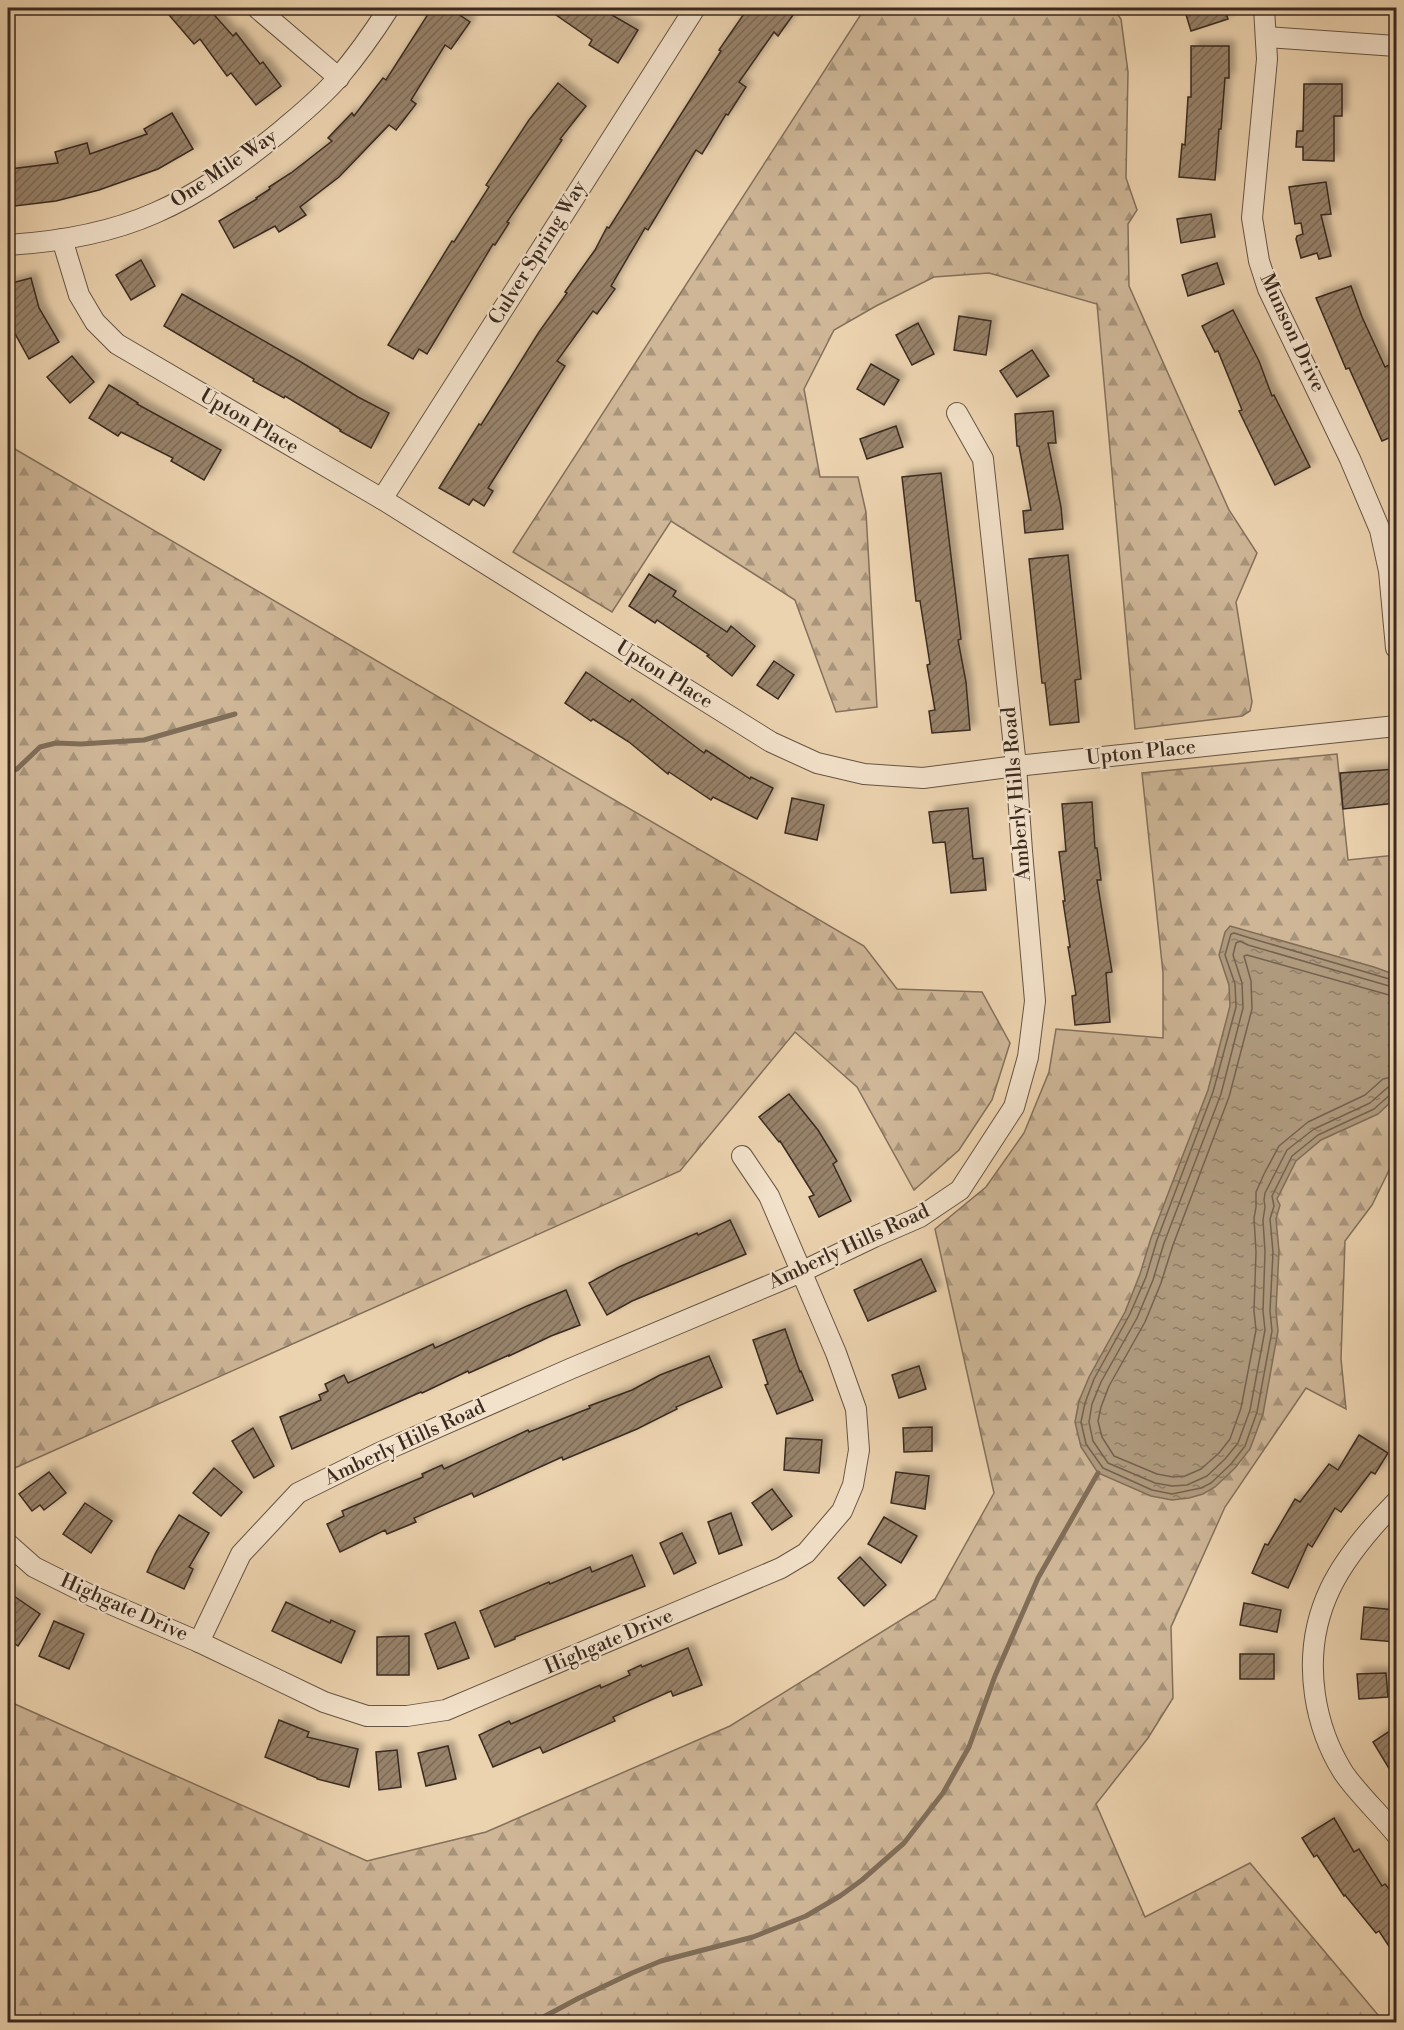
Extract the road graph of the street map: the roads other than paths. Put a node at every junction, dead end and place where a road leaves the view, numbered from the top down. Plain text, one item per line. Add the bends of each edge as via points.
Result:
1 (257, 8) edge
2 (389, 8) edge
3 (1264, 8) edge
4 (686, 10) edge
5 (1267, 37) junction
6 (1396, 46) edge
7 (339, 78) junction
8 (62, 239) junction
9 (8, 245) edge
10 (957, 413) dead end
11 (381, 499) junction
12 (1396, 648) edge
13 (1396, 726) edge
14 (1016, 766) junction
15 (742, 1156) dead end
16 (801, 1272) junction
17 (1396, 1502) edge
18 (8, 1544) edge
19 (199, 1642) junction
20 (1396, 1834) edge

1 - 7 street
2 - 7 street, One Mile Way
3 - 5 street, Munson Drive
4 - 11 street, Culver Spring Way
5 - 6 street
5 - 12 street, Munson Drive via 1252,218 1259,261 1268,289 1380,530 1389,571
7 - 8 street, One Mile Way via 252,155 191,196 153,214
8 - 9 street, One Mile Way
8 - 11 street, Upton Place via 79,295 95,322 117,344
10 - 14 street, Amberly Hills Road via 983,459
11 - 14 street, Upton Place via 771,742 818,763 864,774 923,777
13 - 14 street, Upton Place
14 - 16 street, Amberly Hills Road via 1035,1001 1028,1057 1014,1107 960,1190 920,1217
15 - 16 street, Highgate Drive via 769,1196
16 - 19 street, Amberly Hills Road via 570,1369 298,1493 242,1554
16 - 19 street, Highgate Drive via 856,1409 859,1450 853,1485 842,1511 807,1553 770,1573 446,1710 407,1716 367,1716 324,1702
17 - 20 street via 1351,1552 1338,1574 1319,1611 1312,1653 1313,1681 1326,1740 1344,1773
18 - 19 street, Highgate Drive via 34,1567

